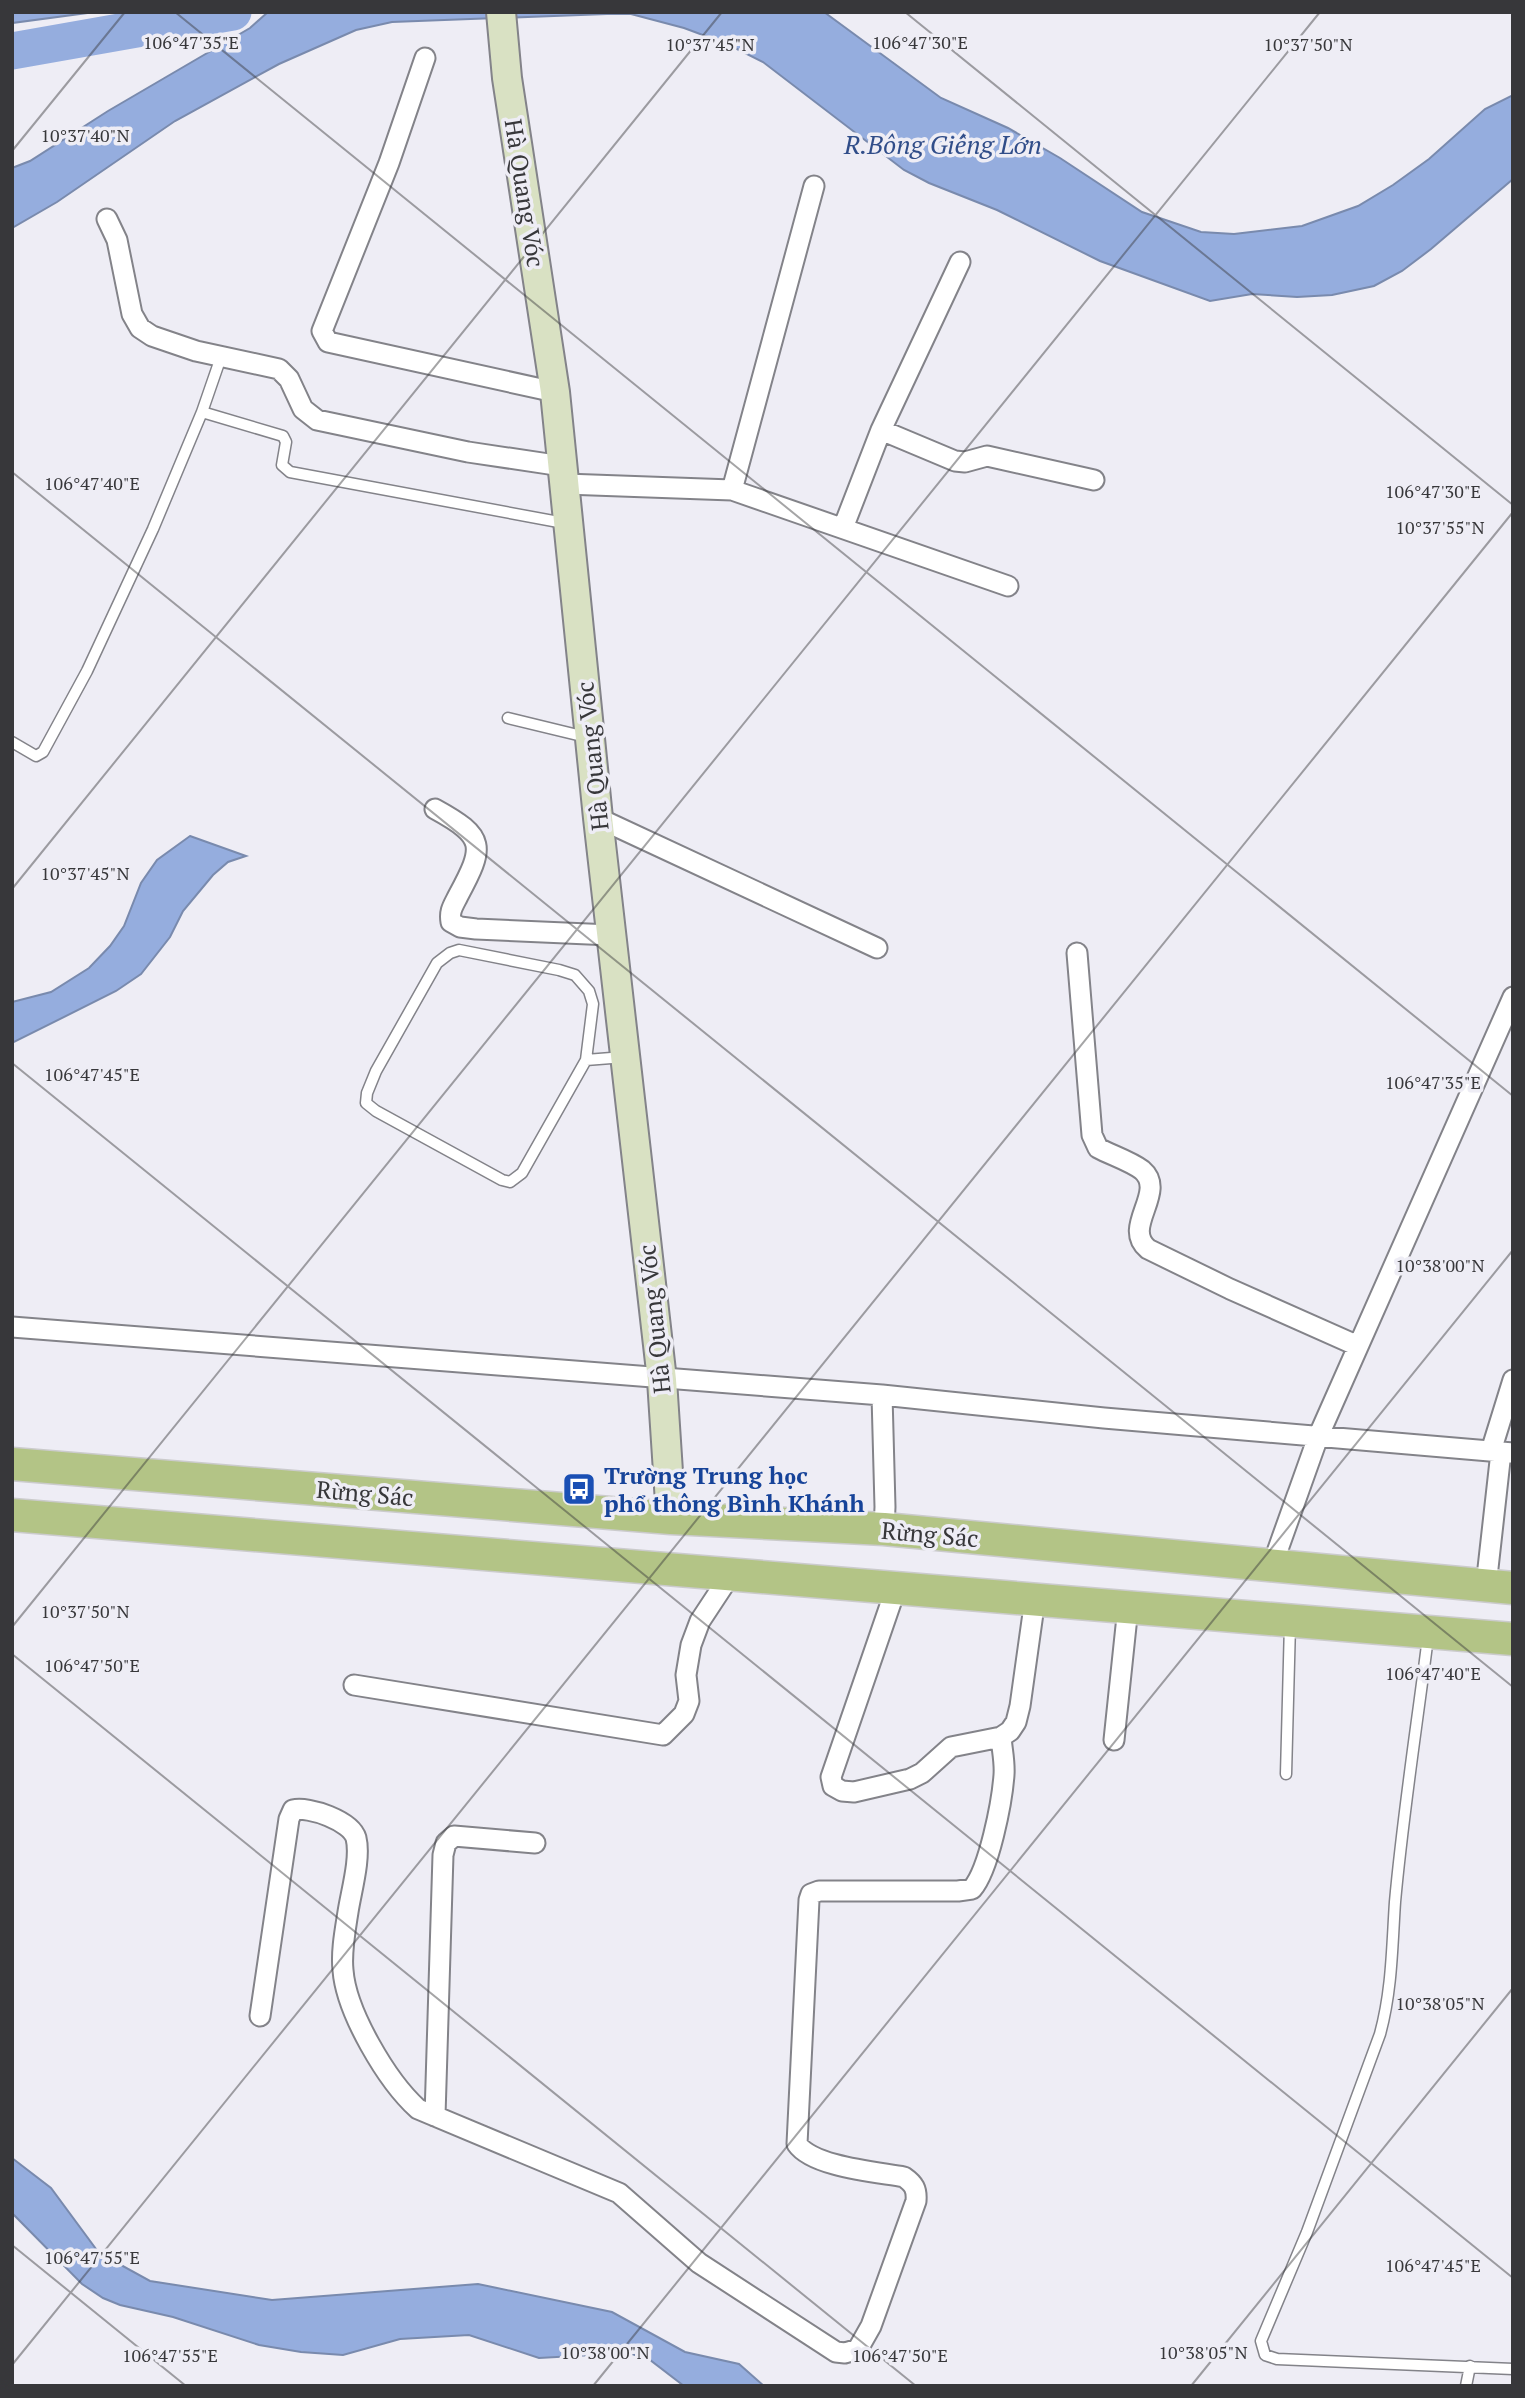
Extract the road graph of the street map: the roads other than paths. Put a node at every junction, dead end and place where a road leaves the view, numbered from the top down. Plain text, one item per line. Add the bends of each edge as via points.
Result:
1 (501, 12) edge
2 (425, 58) dead end
3 (814, 186) dead end
4 (107, 219) dead end
5 (960, 262) dead end
6 (221, 357) junction
7 (555, 392) junction
8 (202, 412) junction
9 (881, 430) junction
10 (564, 475) junction
11 (1094, 480) dead end
12 (732, 490) junction
13 (568, 524) junction
14 (843, 528) junction
15 (1008, 586) dead end
16 (508, 718) dead end
17 (590, 738) junction
18 (12, 742) edge
19 (435, 809) dead end
20 (598, 818) junction
21 (611, 935) junction
22 (877, 948) dead end
23 (1077, 953) dead end
24 (1513, 997) edge
25 (625, 1057) junction
26 (586, 1060) junction
27 (12, 1327) edge
28 (1358, 1346) junction
29 (662, 1380) junction
30 (1513, 1380) edge
31 (882, 1395) junction
32 (1318, 1437) junction
33 (1502, 1452) edge
34 (12, 1464) edge
35 (670, 1509) junction
36 (12, 1515) edge
37 (884, 1518) junction
38 (1276, 1554) junction
39 (670, 1570) junction
40 (731, 1574) junction
41 (1496, 1579) edge
42 (896, 1588) junction
43 (1035, 1599) junction
44 (1128, 1607) junction
45 (1290, 1620) junction
46 (1429, 1632) junction
47 (1513, 1639) edge
48 (354, 1685) dead end
49 (1001, 1737) junction
50 (1114, 1740) dead end
51 (1286, 1774) dead end
52 (535, 1843) dead end
53 (260, 2016) dead end
54 (435, 2116) junction
55 (1470, 2366) junction
56 (1513, 2369) edge
57 (1466, 2386) edge

1 - 7 street, Hà Quang Vóc
2 - 7 street via 322,331 324,337 328,342
3 - 12 street
4 - 6 street via 117,240 131,314 140,328
5 - 9 street
6 - 8 lane
6 - 10 street via 279,369 303,409 317,420
7 - 10 street, Hà Quang Vóc
8 - 13 lane via 283,436 282,465 290,472
8 - 18 lane via 93,659 43,752 36,756
9 - 11 street via 955,461 986,456
9 - 14 street
10 - 12 street
10 - 13 street, Hà Quang Vóc
12 - 14 street
13 - 17 street, Hà Quang Vóc
14 - 15 street
16 - 17 lane
17 - 20 street, Hà Quang Vóc
19 - 21 street via 474,835 478,846 474,867 450,913 451,922 476,929
20 - 21 street, Hà Quang Vóc
20 - 22 street
21 - 25 street, Hà Quang Vóc
23 - 28 street via 1092,1135 1098,1148 1142,1171 1148,1179 1151,1186 1140,1224 1141,1244
24 - 28 street
25 - 26 lane
25 - 29 street, Hà Quang Vóc
26 - 26 lane via 522,1173 510,1182 366,1102 376,1071 437,963 459,950 575,975 593,1004
27 - 29 street
28 - 32 street
29 - 31 street
29 - 35 street, Hà Quang Vóc
30 - 33 street
31 - 32 street
31 - 37 street
32 - 33 street
32 - 38 street
33 - 41 street
34 - 35 main road, Rừng Sác
35 - 37 main road, Rừng Sác
35 - 39 main road
36 - 39 main road, Rừng Sác
37 - 38 main road, Rừng Sác
38 - 41 main road, Rừng Sác
39 - 40 main road, Rừng Sác
40 - 42 main road, Rừng Sác
40 - 48 street via 691,1645 686,1675 689,1701 684,1714 663,1735
42 - 43 main road, Rừng Sác
42 - 49 street via 831,1777 834,1786 855,1792 910,1779 951,1747
43 - 44 main road, Rừng Sác
43 - 49 street via 1020,1706 1016,1722
44 - 45 main road, Rừng Sác
44 - 50 street
45 - 46 main road, Rừng Sác
45 - 51 lane
46 - 47 main road, Rừng Sác
46 - 55 lane via 1395,1901 1387,2011 1307,2232 1261,2341 1265,2355 1277,2359
49 - 54 street via 1002,1790 982,1874 972,1889 819,1891 809,1900 797,2144 802,2152 819,2159 904,2178 917,2190 871,2326 858,2349 836,2352 709,2269 619,2193
52 - 54 street via 454,1836 446,1843
53 - 54 street via 289,1819 293,1810 302,1807 347,1824 356,1836 358,1850 345,1930 343,1970 348,1995 357,2021 406,2097
55 - 56 lane
55 - 57 lane

